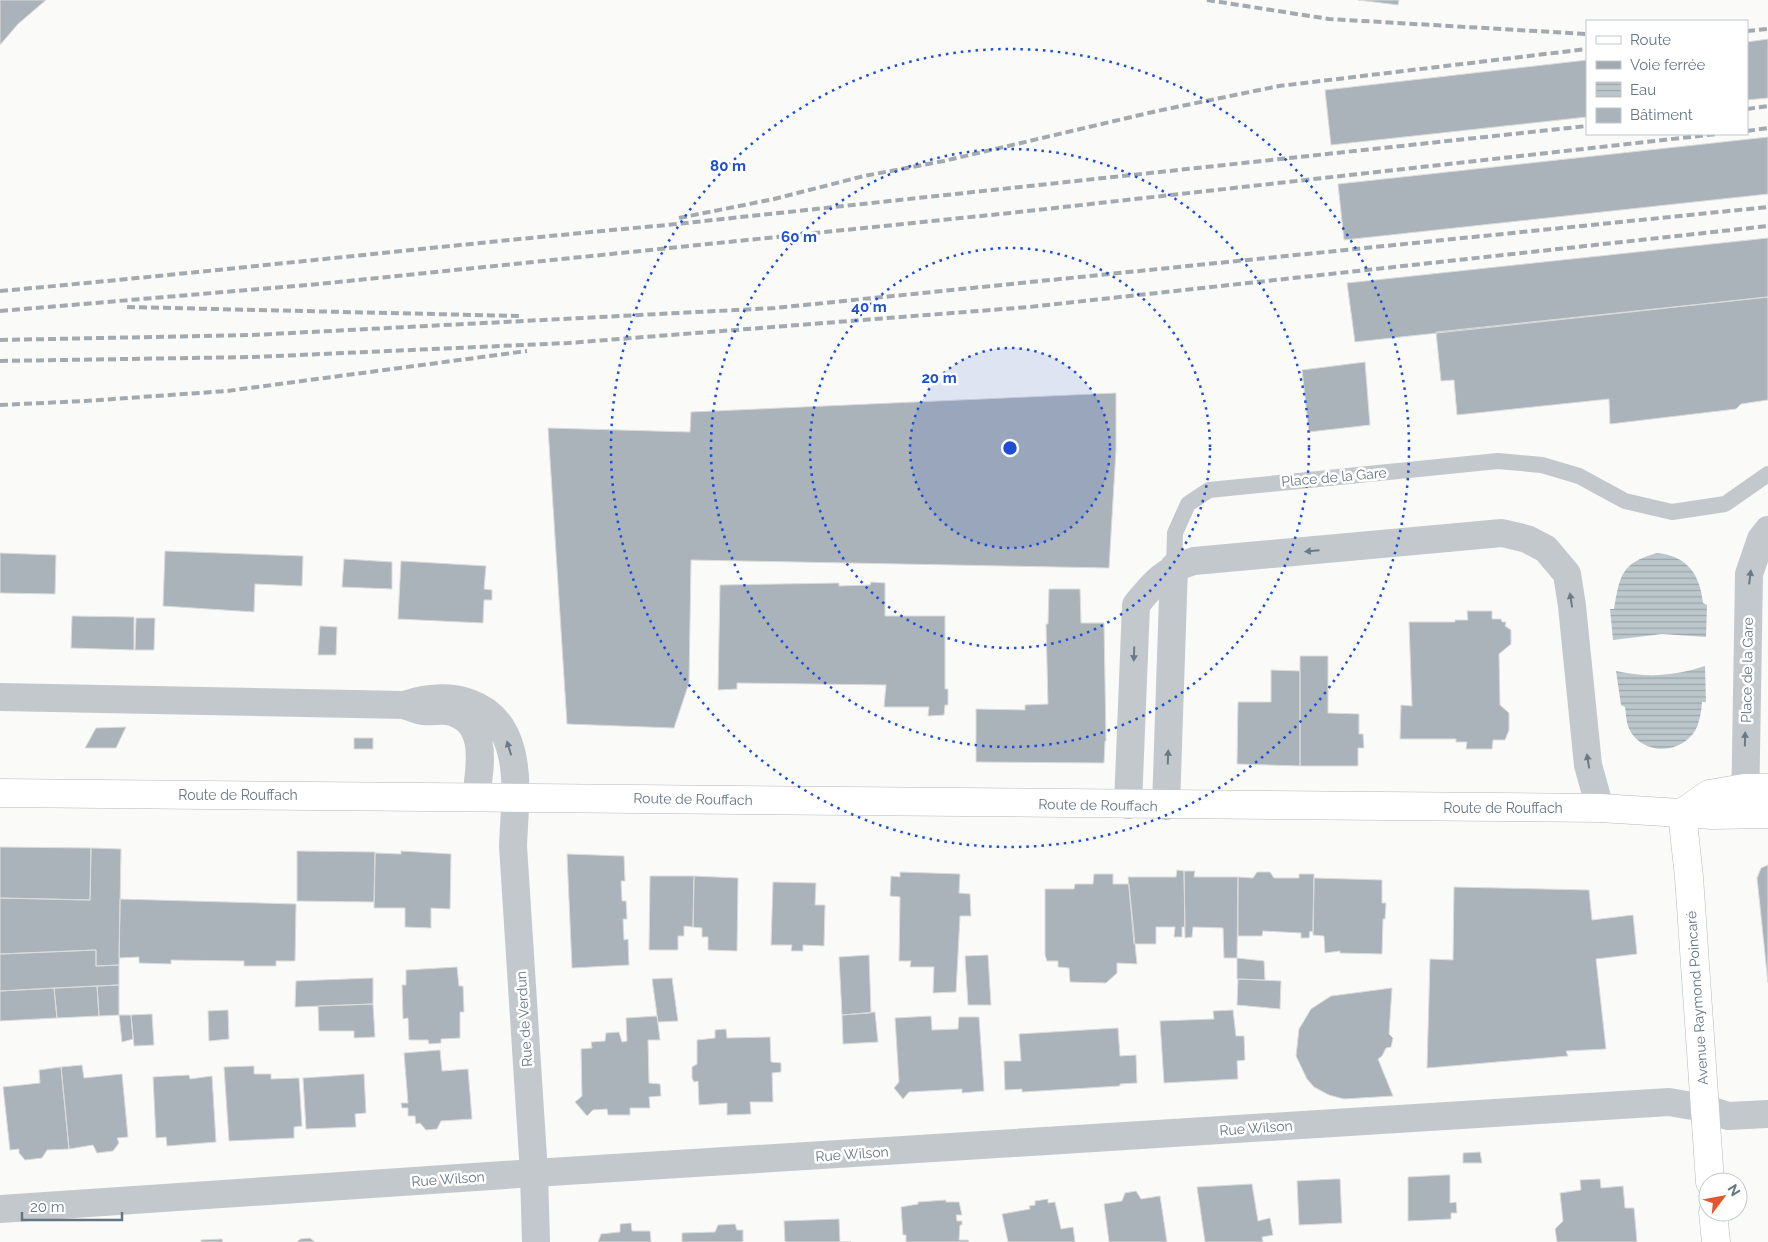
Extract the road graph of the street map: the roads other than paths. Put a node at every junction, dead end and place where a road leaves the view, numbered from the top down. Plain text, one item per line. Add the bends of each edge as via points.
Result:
1 (1768, 474) edge
2 (1768, 530) edge
3 (1174, 568) junction
4 (0, 697) edge
5 (482, 723) junction
6 (0, 793) edge
7 (515, 796) junction
8 (476, 797) junction
9 (1756, 801) edge
10 (1128, 805) junction
11 (1166, 806) junction
12 (1600, 808) junction
13 (1682, 813) junction
14 (1704, 1108) junction
15 (1768, 1114) edge
16 (1709, 1172) edge
17 (534, 1173) junction
18 (0, 1209) edge
19 (1714, 1222) edge
20 (536, 1242) edge
21 (1716, 1242) edge

1 - 3 lane, Place de la Gare via 1725,504 1672,512 1625,502 1579,476 1542,464 1498,461 1209,490 1188,504 1175,533
9 -> 2 street, Place de la Gare via 1749,574 1761,539
3 -> 10 street via 1154,582 1136,606
11 -> 3 street, Place de la Gare
12 -> 3 street via 1588,765 1567,574 1546,549 1527,538 1502,533 1194,561
4 - 5 street via 404,706 448,712
7 -> 5 street via 512,753 502,730
5 - 8 street
6 - 8 main road, Route de Rouffach
7 - 8 main road, Route de Rouffach
7 - 10 main road, Route de Rouffach
7 - 17 street, Rue de Verdun via 513,846
9 - 13 main road, Route de Rouffach
10 - 11 main road, Route de Rouffach
11 - 12 main road, Route de Rouffach
12 - 13 main road, Route de Rouffach
13 - 14 main road, Avenue Raymond Poincaré
14 - 15 street, Rue Wilson via 1728,1116
14 - 16 main road, Avenue Raymond Poincaré
14 - 17 street, Rue Wilson via 1673,1102
17 - 18 street, Rue Wilson
17 - 20 street, Rue de Verdun
19 - 21 main road

